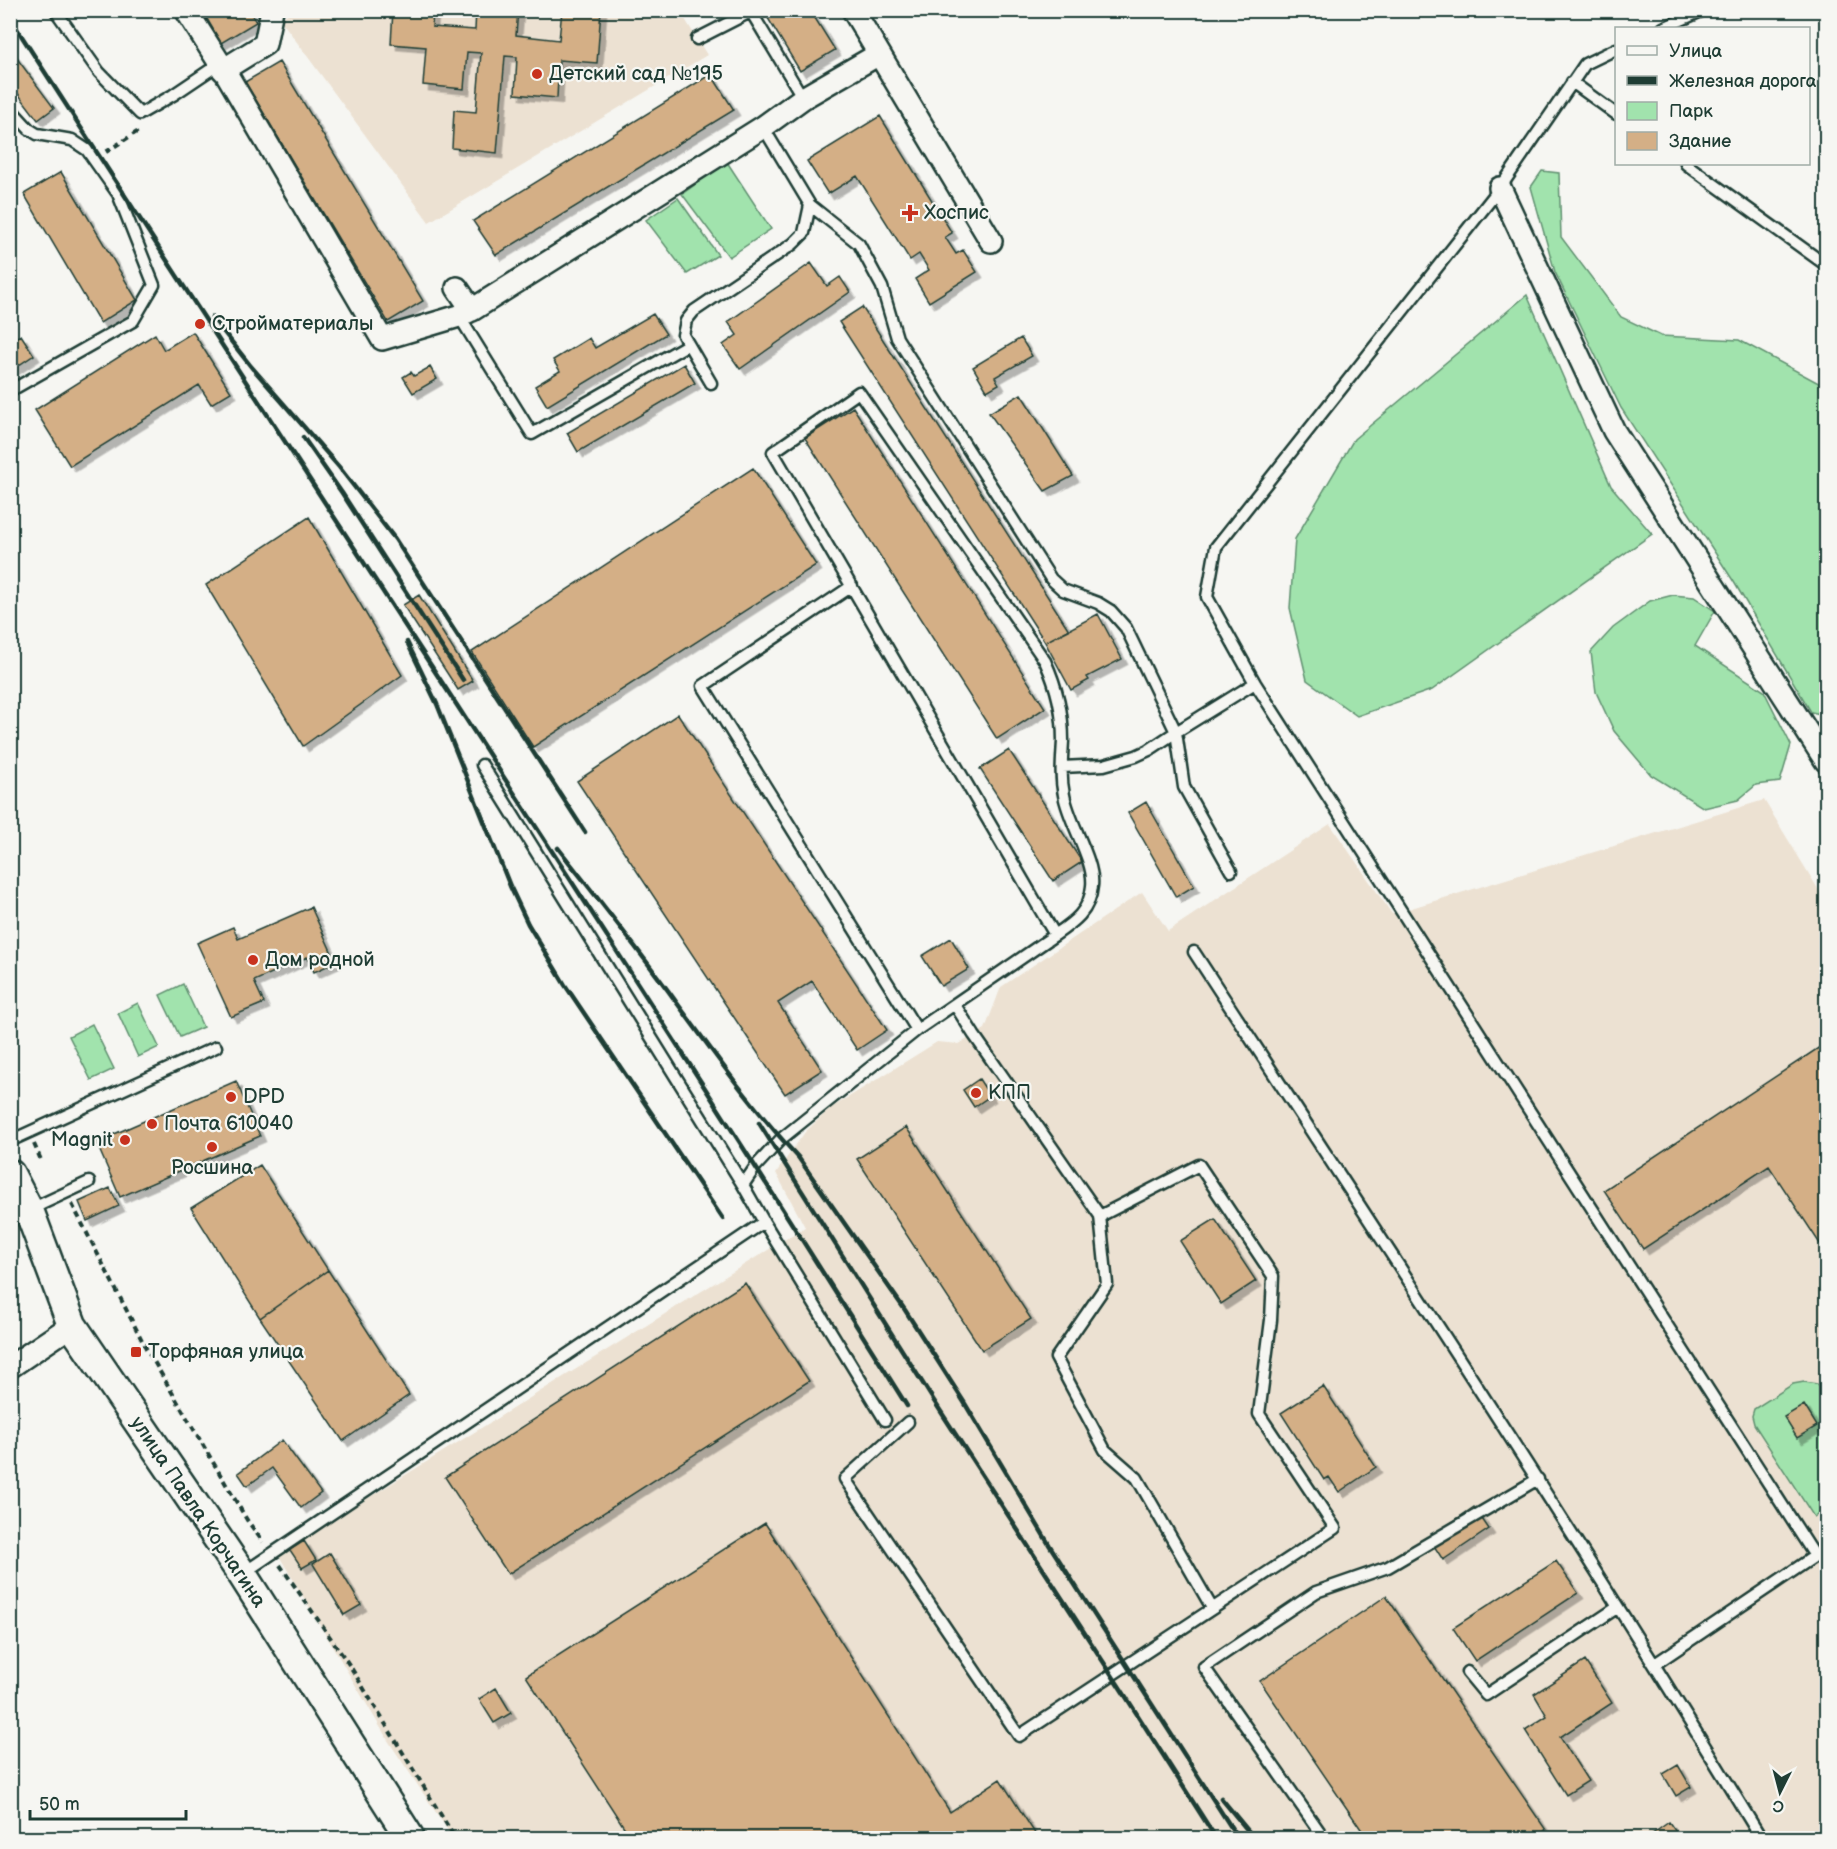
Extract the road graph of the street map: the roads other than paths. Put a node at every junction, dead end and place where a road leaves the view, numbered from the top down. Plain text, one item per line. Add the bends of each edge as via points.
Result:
1 (55, 10) edge
2 (186, 10) edge
3 (272, 10) edge
4 (853, 10) edge
5 (1704, 10) edge
6 (750, 11) edge
7 (1666, 27) edge
8 (698, 39) dead end
9 (1615, 51) edge
10 (879, 54) junction
11 (221, 67) junction
12 (1572, 82) junction
13 (803, 98) junction
14 (10, 108) edge
15 (1615, 113) edge
16 (764, 128) junction
17 (1687, 165) edge
18 (1500, 188) junction
19 (810, 205) junction
20 (991, 241) dead end
21 (1827, 265) edge
22 (457, 288) dead end
23 (465, 313) junction
24 (687, 345) junction
25 (711, 383) dead end
26 (10, 391) edge
27 (852, 586) junction
28 (1255, 683) junction
29 (1176, 732) junction
30 (1827, 762) edge
31 (482, 765) dead end
32 (1062, 767) junction
33 (1231, 871) dead end
34 (1055, 935) junction
35 (1194, 952) dead end
36 (955, 1005) junction
37 (917, 1030) junction
38 (216, 1047) dead end
39 (10, 1142) edge
40 (10, 1174) edge
41 (89, 1182) dead end
42 (742, 1185) junction
43 (29, 1210) junction
44 (1100, 1216) junction
45 (764, 1222) junction
46 (72, 1325) junction
47 (10, 1367) edge
48 (885, 1420) dead end
49 (908, 1422) dead end
50 (1538, 1479) junction
51 (242, 1574) junction
52 (1618, 1607) junction
53 (1212, 1608) junction
54 (1655, 1664) junction
55 (1467, 1672) dead end
56 (410, 1839) edge
57 (1324, 1839) edge
58 (1761, 1839) edge

1 - 11 lane via 99,72 140,114
2 - 11 street
3 - 11 street via 265,44
4 - 10 street
5 - 7 lane
6 - 8 lane
6 - 13 lane
9 - 12 lane via 1585,64
10 - 13 street
10 - 20 street
11 - 23 street via 382,339
12 - 15 lane
12 - 18 lane
13 - 16 street
14 - 26 lane via 37,134 72,140 87,150 118,194 154,285 133,321
16 - 19 lane
16 - 23 street
17 - 21 lane
18 - 28 lane via 1216,547 1207,597
18 - 30 street via 1614,431
19 - 24 lane via 804,233 793,244 689,316 683,328
19 - 29 lane via 859,244 882,286 897,338 1051,579 1063,590 1111,610 1126,628
22 - 23 street
23 - 24 lane via 531,434
24 - 25 lane
27 - 32 lane via 773,452 859,392 1045,661 1061,706
27 - 34 lane
27 - 37 lane via 703,686
28 - 29 lane
28 - 54 lane via 1815,1556
29 - 32 lane via 1136,756 1104,765
29 - 33 lane via 1184,787
31 - 42 lane
32 - 34 lane via 1064,796 1089,865 1092,885 1089,903 1082,914
34 - 36 lane
35 - 50 lane
36 - 37 lane
36 - 44 lane
37 - 42 lane via 774,1146
38 - 39 lane
40 - 43 main road, улица Павла Корчагина
41 - 43 lane
42 - 45 lane
43 - 46 main road, улица Павла Корчагина
44 - 53 lane via 1107,1284 1056,1358 1105,1450 1137,1478
44 - 53 lane via 1198,1165 1272,1276 1271,1320 1259,1414 1335,1528
45 - 48 lane
45 - 51 lane
46 - 47 street
46 - 51 main road, улица Павла Корчагина
49 - 53 lane via 845,1479 1019,1736
50 - 52 lane
50 - 57 lane via 1388,1567 1316,1592 1204,1667
51 - 56 main road, улица Павла Корчагина
52 - 54 lane
52 - 55 lane via 1486,1695
54 - 58 lane

